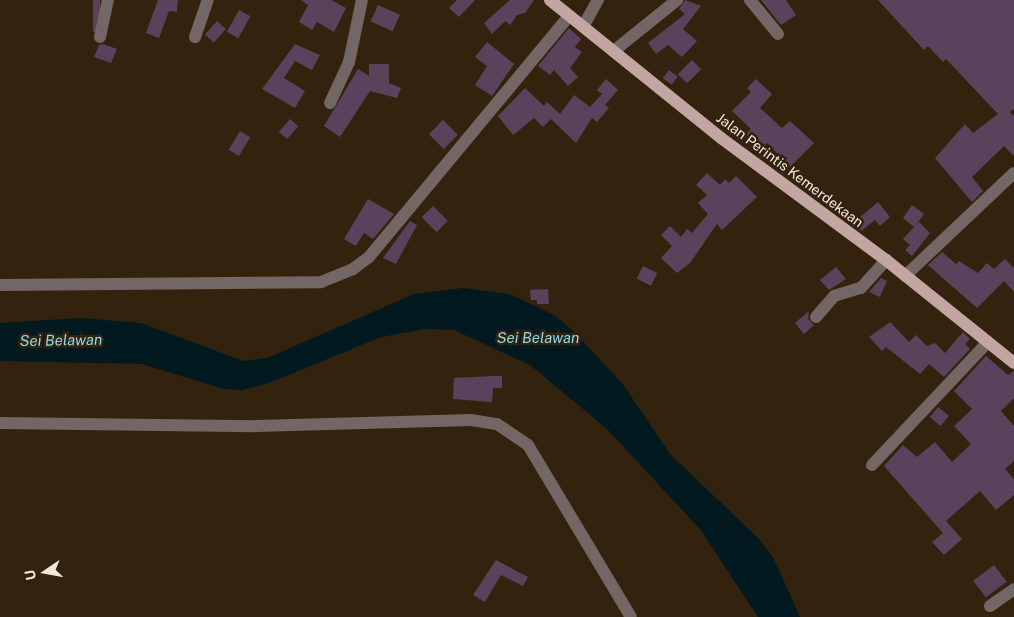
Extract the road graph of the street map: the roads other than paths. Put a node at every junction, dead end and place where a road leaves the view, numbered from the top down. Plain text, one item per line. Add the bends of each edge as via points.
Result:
1 (108, 0) edge
2 (208, 0) edge
3 (361, 0) edge
4 (550, 0) edge
5 (598, 0) edge
6 (677, 0) edge
7 (750, 0) edge
8 (569, 16) junction
9 (584, 25) junction
10 (778, 34) dead end
11 (100, 37) dead end
12 (195, 37) dead end
13 (615, 50) junction
14 (330, 103) dead end
15 (1014, 173) edge
16 (886, 260) junction
17 (905, 276) junction
18 (0, 285) edge
19 (816, 317) dead end
20 (988, 342) junction
21 (1014, 363) edge
22 (0, 423) edge
23 (872, 465) dead end
24 (1014, 589) edge
25 (990, 606) dead end
26 (631, 617) edge

1 - 11 street
2 - 12 street
3 - 14 street via 348,62
4 - 8 main road, Jalan Perintis Kemerdekaan
5 - 9 street
6 - 13 street
7 - 10 street
8 - 9 main road, Jalan Perintis Kemerdekaan
8 - 18 street via 369,257 353,269 321,282
9 - 13 main road, Jalan Perintis Kemerdekaan
13 - 16 main road, Jalan Perintis Kemerdekaan via 720,138
15 - 17 street
16 - 17 main road, Jalan Perintis Kemerdekaan
16 - 19 street via 861,288 834,296
17 - 20 main road, Jalan Perintis Kemerdekaan
20 - 21 main road, Jalan Perintis Kemerdekaan
20 - 23 street
22 - 26 street via 257,426 470,420 497,424 528,445
24 - 25 street

